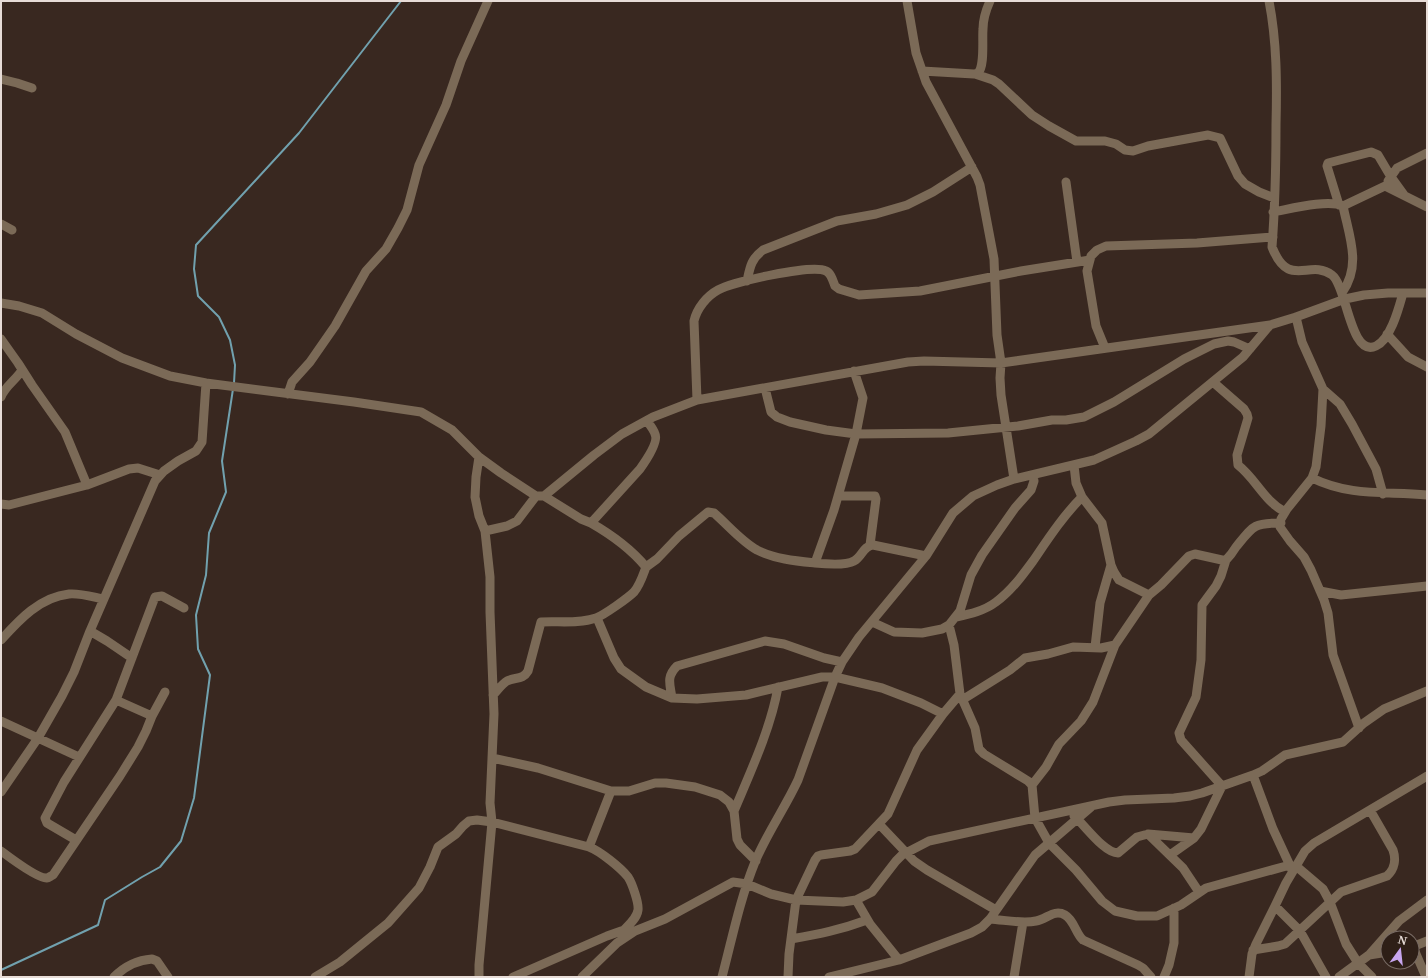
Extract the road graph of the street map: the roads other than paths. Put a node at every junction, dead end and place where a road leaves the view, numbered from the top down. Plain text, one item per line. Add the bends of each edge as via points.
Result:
1 (488, 1) edge
2 (907, 1) edge
3 (990, 1) edge
4 (1269, 1) edge
5 (922, 71) junction
6 (975, 74) junction
7 (1, 79) edge
8 (32, 88) dead end
9 (1427, 152) edge
10 (972, 167) junction
11 (1391, 177) junction
12 (1066, 182) dead end
13 (1385, 186) junction
14 (1404, 195) junction
15 (1274, 198) junction
16 (1341, 206) junction
17 (1427, 207) edge
18 (1273, 212) junction
19 (1, 224) edge
20 (12, 230) dead end
21 (1273, 237) junction
22 (1090, 260) junction
23 (1077, 262) junction
24 (995, 277) junction
25 (747, 281) junction
26 (1403, 292) junction
27 (1427, 293) edge
28 (1344, 296) junction
29 (1, 303) edge
30 (1296, 317) junction
31 (1270, 325) junction
32 (1387, 334) junction
33 (1, 339) edge
34 (1105, 348) junction
35 (1250, 349) junction
36 (1001, 363) junction
37 (1427, 367) edge
38 (22, 370) junction
39 (854, 371) junction
40 (1213, 382) junction
41 (206, 383) junction
42 (765, 388) junction
43 (1323, 389) junction
44 (288, 394) junction
45 (1, 398) edge
46 (697, 400) junction
47 (647, 420) junction
48 (1006, 427) junction
49 (856, 434) junction
50 (479, 456) junction
51 (1074, 465) junction
52 (160, 475) junction
53 (1033, 475) junction
54 (1312, 478) junction
55 (1014, 479) junction
56 (87, 485) junction
57 (1383, 494) junction
58 (1427, 495) edge
59 (540, 496) junction
60 (838, 496) junction
61 (1082, 497) junction
62 (1, 504) edge
63 (1285, 512) junction
64 (591, 523) junction
65 (1280, 523) junction
66 (485, 531) junction
67 (870, 545) junction
68 (926, 556) junction
69 (1226, 560) junction
70 (815, 563) junction
71 (1111, 565) junction
72 (646, 567) junction
73 (1427, 586) edge
74 (1320, 591) junction
75 (1149, 595) junction
76 (103, 599) junction
77 (184, 608) dead end
78 (956, 617) junction
79 (597, 618) junction
80 (872, 622) junction
81 (949, 625) junction
82 (90, 631) junction
83 (1, 640) edge
84 (1115, 645) junction
85 (1095, 648) junction
86 (132, 658) junction
87 (842, 662) junction
88 (835, 677) junction
89 (778, 687) junction
90 (1427, 691) edge
91 (165, 692) dead end
92 (493, 695) junction
93 (961, 697) junction
94 (672, 698) junction
95 (116, 700) junction
96 (943, 714) junction
97 (152, 716) junction
98 (1, 721) edge
99 (1359, 728) junction
100 (38, 738) junction
101 (79, 757) junction
102 (492, 758) junction
103 (1253, 775) junction
104 (1427, 776) edge
105 (1032, 785) junction
106 (1222, 786) junction
107 (1, 792) edge
108 (611, 792) junction
109 (1092, 807) junction
110 (1370, 810) junction
111 (734, 811) junction
112 (1069, 811) junction
113 (1035, 818) junction
114 (1078, 819) junction
115 (492, 822) junction
116 (879, 824) junction
117 (1148, 834) junction
118 (1194, 838) junction
119 (76, 840) junction
120 (1049, 843) junction
121 (589, 846) junction
122 (1, 852) edge
123 (906, 853) junction
124 (1170, 855) junction
125 (756, 860) junction
126 (1293, 868) junction
127 (747, 884) junction
128 (1199, 892) junction
129 (796, 900) junction
130 (856, 900) junction
131 (1427, 900) edge
132 (1330, 902) junction
133 (1275, 906) junction
134 (1174, 908) junction
135 (996, 910) junction
136 (990, 919) junction
137 (867, 920) junction
138 (1023, 922) junction
139 (624, 930) junction
140 (635, 931) junction
141 (1300, 931) junction
142 (791, 939) junction
143 (1253, 950) junction
144 (1380, 953) edge
145 (1369, 955) junction
146 (898, 960) junction
147 (1358, 963) junction
148 (1420, 964) edge
149 (114, 977) edge
150 (168, 977) edge
151 (315, 977) edge
152 (479, 977) edge
153 (513, 977) edge
154 (582, 977) edge
155 (722, 977) edge
156 (788, 977) edge
157 (829, 977) edge
158 (1014, 977) edge
159 (1151, 977) edge
160 (1164, 977) edge
161 (1249, 977) edge
162 (1326, 977) edge
163 (1339, 977) edge
164 (1372, 977) edge
165 (1426, 977) edge

1 - 44 street via 419,164 407,210 398,228 386,250 366,271 335,326 310,362 292,382
2 - 5 street via 916,53
3 - 6 street via 983,28 982,67
4 - 15 street via 1273,20 1276,68
5 - 6 street
5 - 10 street
6 - 15 street via 993,80 1032,115 1076,141 1105,141 1133,152 1148,146 1208,135 1217,137 1223,142 1235,170 1245,184
7 - 8 street
9 - 11 street via 1397,168
10 - 24 street via 980,185
10 - 25 street via 912,203 876,214 837,221 763,250 751,263
11 - 13 street
11 - 14 street
11 - 16 street via 1378,156 1370,152 1328,163
12 - 23 street
13 - 14 street
13 - 16 street
14 - 17 street
15 - 18 street
16 - 18 street via 1332,203 1320,204
16 - 28 street via 1353,252 1350,278
18 - 21 street
19 - 20 street
21 - 22 street via 1106,246 1094,252
21 - 28 street via 1272,247 1284,267 1293,270 1324,271 1337,279
22 - 23 street
22 - 34 street via 1088,271 1096,326
23 - 24 street
24 - 25 street via 920,291 859,295 839,289 827,271 820,269 782,272
24 - 36 street via 997,335
25 - 46 street via 717,290 696,313 694,321
26 - 27 street
26 - 28 street
26 - 32 street via 1393,324
28 - 30 street
28 - 32 street via 1355,332 1362,344 1373,347 1378,345
29 - 41 street via 42,313 128,361 170,376
30 - 31 street
30 - 43 street via 1302,342
31 - 34 street
31 - 35 street
32 - 37 street via 1408,357
33 - 38 street
34 - 36 street
35 - 40 street
35 - 48 street via 1228,341 1214,344 1084,417
36 - 39 street via 924,361
36 - 48 street via 1001,395
38 - 45 street
38 - 56 street via 65,432
39 - 42 street
39 - 49 street via 863,398
40 - 51 street via 1149,434 1094,460
40 - 63 street via 1247,414 1248,418 1236,455 1238,465 1249,474 1266,497
41 - 44 street
41 - 52 street via 202,442 196,451
42 - 46 street
42 - 49 street via 771,412 777,417 826,430
43 - 54 street via 1318,459
43 - 57 street via 1340,404 1352,424 1376,469
44 - 50 street via 421,412 452,430
46 - 47 street
47 - 59 street via 622,434
47 - 64 street via 656,434 656,439 646,461
48 - 49 street via 948,433
48 - 55 street
49 - 60 street
50 - 59 street via 501,473
50 - 66 street via 475,497
51 - 53 street
51 - 61 street via 1076,483
52 - 56 street via 138,468 129,469
52 - 76 street via 155,481
53 - 55 street
53 - 78 street via 1031,490 1015,508 971,575
54 - 57 street via 1347,490
54 - 63 street
55 - 68 street via 973,496 953,513
56 - 62 street via 9,505
57 - 58 street
59 - 64 street
59 - 66 street via 517,521
60 - 67 street via 875,496
60 - 70 street
61 - 71 street via 1102,523
61 - 78 street via 1021,578 1006,593 980,611
63 - 65 street
64 - 72 street via 608,532
65 - 69 street via 1255,525
65 - 74 street via 1282,532 1304,557
66 - 92 street via 490,577
67 - 68 street
67 - 70 street via 854,562
68 - 80 street
69 - 75 street via 1192,554
69 - 106 street via 1216,586 1202,604 1201,660 1196,697 1179,734 1181,740
70 - 72 street via 772,556 758,550 744,541 714,513 708,512
71 - 75 street via 1119,580
71 - 85 street via 1100,603
72 - 79 street via 634,592
73 - 74 street via 1341,595
74 - 99 street via 1328,613 1333,655
75 - 84 street
76 - 82 street
76 - 83 street via 71,594 47,601 22,617
77 - 86 street via 162,596 155,597
78 - 81 street
79 - 92 street via 541,622 525,675 506,681
79 - 94 street via 621,669 646,687
80 - 81 street via 894,632 922,633
80 - 87 street
81 - 93 street
82 - 86 street
82 - 100 street via 74,672
84 - 85 street
84 - 105 street via 1093,702 1081,721 1059,744
85 - 93 street via 1073,647 1025,658
86 - 95 street
87 - 88 street
87 - 94 street via 784,644 765,641 677,666 671,672 669,680
88 - 89 street via 822,677
88 - 96 street via 882,688
88 - 125 street via 795,786
89 - 94 street via 746,695 697,699
89 - 111 street via 772,714
90 - 99 street via 1384,709
91 - 97 street
92 - 102 street
93 - 96 street
93 - 105 street via 976,728 980,752
95 - 97 street
95 - 101 street
96 - 116 street via 917,750 893,806
97 - 119 street via 146,732 120,776
98 - 100 street
99 - 103 street via 1343,742 1285,755
100 - 101 street
100 - 107 street
101 - 119 street via 45,818 47,823
102 - 108 street via 538,768
102 - 115 street
103 - 106 street
103 - 126 street via 1272,829
104 - 110 street
105 - 113 street
106 - 109 street via 1190,796 1125,800
106 - 118 street via 1201,830
108 - 111 street via 629,791 655,783 695,787 720,795 729,802
108 - 121 street
109 - 112 street
109 - 114 street
110 - 126 street via 1314,843 1304,851
110 - 132 street via 1393,850 1394,868 1387,876 1341,892
111 - 125 street via 737,839
112 - 113 street
112 - 114 street
113 - 120 street
113 - 123 street via 929,840
114 - 117 street via 1114,853 1118,853 1137,837
114 - 120 street
115 - 121 street
115 - 151 street via 469,821 438,847 419,888 388,923 340,962
115 - 152 street
116 - 123 street
116 - 129 street via 850,851 818,856
117 - 118 street
117 - 124 street
118 - 124 street
119 - 122 street via 53,875 48,878 30,871
120 - 134 street via 1111,909 1147,917 1157,916
120 - 135 street via 1035,855
121 - 139 street via 628,877 631,883 638,910
123 - 130 street via 896,861 872,892
123 - 135 street via 927,870
124 - 128 street via 1183,868
125 - 127 street
126 - 128 street via 1214,886
126 - 132 street via 1323,889
126 - 133 street
127 - 129 street via 771,894
127 - 140 street via 734,882 665,919
127 - 155 street
128 - 134 street
129 - 130 street
129 - 142 street
130 - 137 street
131 - 145 street via 1399,921
132 - 141 street
132 - 147 street via 1346,944
133 - 141 street
133 - 143 street
134 - 160 street via 1174,943
135 - 136 street
136 - 138 street
136 - 146 street via 971,933
137 - 142 street via 832,932
137 - 146 street
138 - 158 street
138 - 159 street via 1038,921 1051,914 1067,916 1083,940 1138,965
139 - 140 street
139 - 153 street
140 - 154 street via 617,943
141 - 143 street via 1278,946
141 - 162 street
142 - 156 street
143 - 161 street
144 - 145 street
145 - 147 street
146 - 157 street
147 - 163 street
147 - 164 street
148 - 165 street
149 - 150 street via 136,963 152,959 157,961

